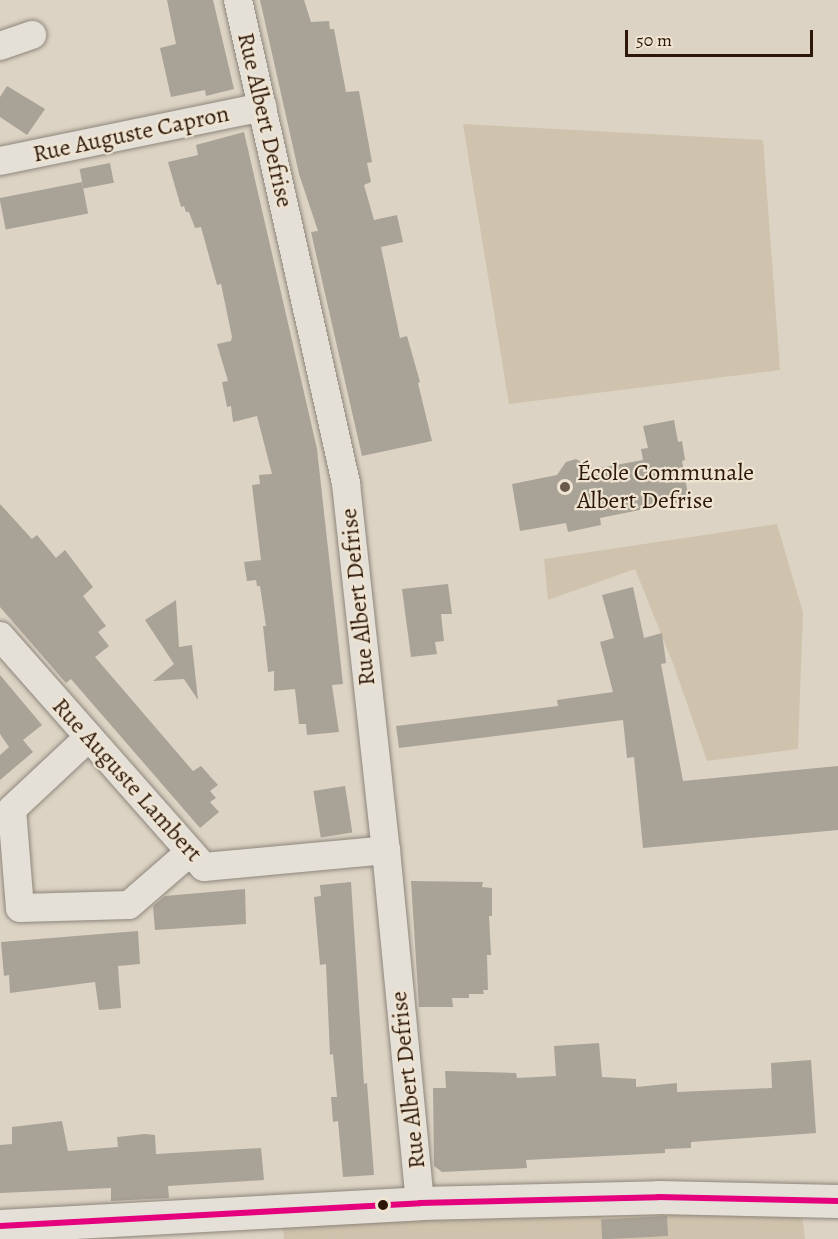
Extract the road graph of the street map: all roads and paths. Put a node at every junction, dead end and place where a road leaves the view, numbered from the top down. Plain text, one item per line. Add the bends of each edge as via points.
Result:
1 (237, 0) edge
2 (32, 35) dead end
3 (0, 46) edge
4 (262, 107) junction
5 (0, 161) edge
6 (0, 636) edge
7 (89, 737) junction
8 (386, 850) junction
9 (190, 852) junction
10 (838, 1201) edge
11 (420, 1203) junction
12 (0, 1226) edge

1 - 4 street, Rue Albert Defrise
2 - 3 street
4 - 5 street, Rue Auguste Capron
4 - 8 street, Rue Albert Defrise via 346,484
6 - 7 street, Rue Auguste Lambert
7 - 9 street, Rue Auguste Lambert
7 - 9 street via 12,809 20,908 129,906
8 - 9 street, Rue Auguste Lambert via 204,867
8 - 11 street, Rue Albert Defrise
10 - 11 street via 658,1197
11 - 12 street

